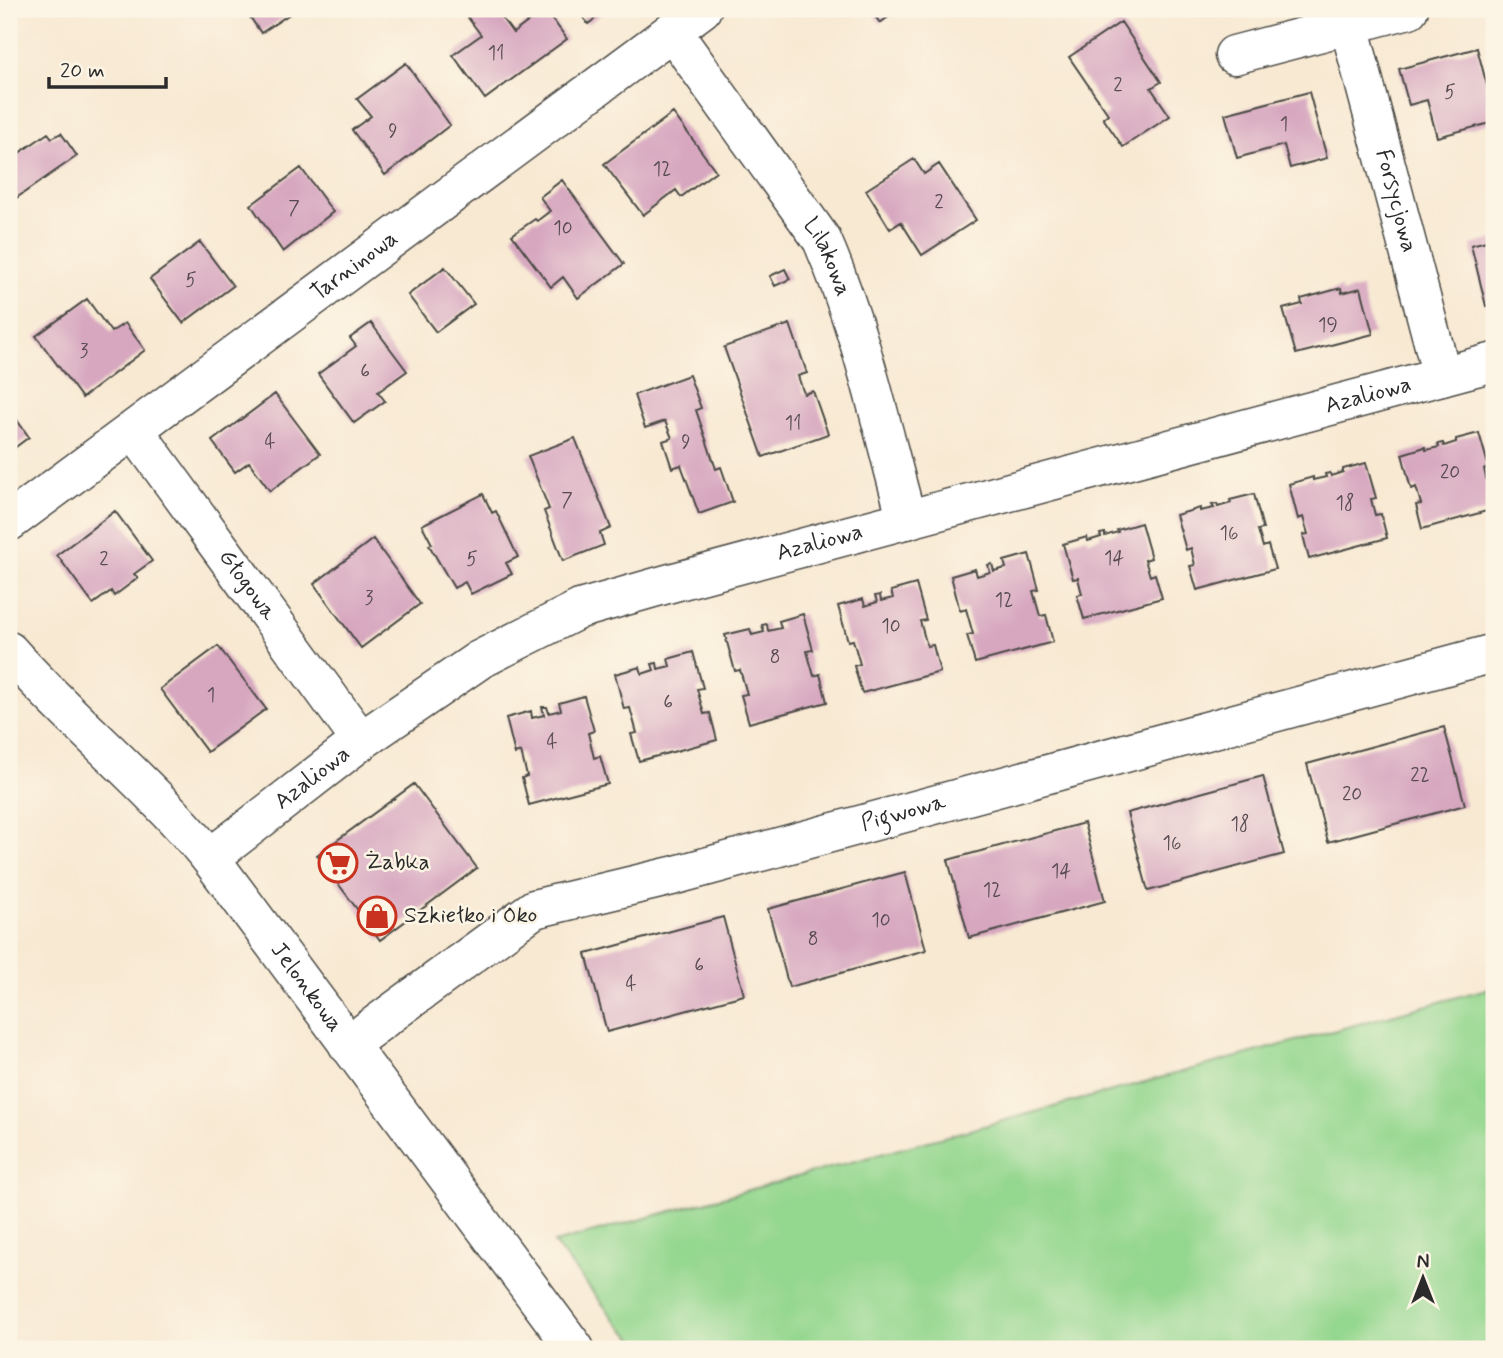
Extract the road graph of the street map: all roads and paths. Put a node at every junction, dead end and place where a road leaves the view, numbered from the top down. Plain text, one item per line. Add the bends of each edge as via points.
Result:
1 (702, 9) edge
2 (1409, 9) edge
3 (1349, 25) junction
4 (672, 31) junction
5 (1234, 55) dead end
6 (1494, 362) edge
7 (1442, 376) junction
8 (134, 430) junction
9 (906, 520) junction
10 (9, 522) edge
11 (9, 651) edge
12 (1494, 653) edge
13 (361, 741) junction
14 (210, 858) junction
15 (348, 1045) junction
16 (575, 1349) edge

1 - 4 street, Tarninowa
2 - 3 street
3 - 5 street
3 - 7 street, Forsycjowa
4 - 8 street, Tarninowa
4 - 9 street, Lilakowa via 822,240 857,336
6 - 7 street, Azaliowa
7 - 9 street, Azaliowa
8 - 10 street, Tarninowa
8 - 13 street, Głogowa
9 - 13 street, Azaliowa via 580,610 479,660
11 - 14 street, Jelonkowa
12 - 15 street, Pigwowa via 534,909
13 - 14 street, Azaliowa
14 - 15 street, Jelonkowa
15 - 16 street, Jelonkowa

